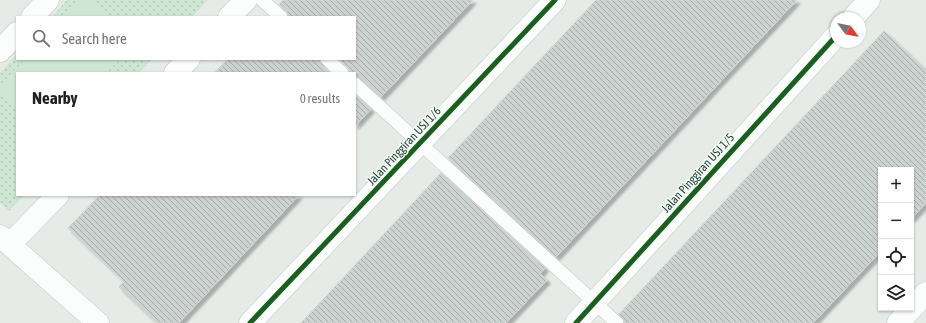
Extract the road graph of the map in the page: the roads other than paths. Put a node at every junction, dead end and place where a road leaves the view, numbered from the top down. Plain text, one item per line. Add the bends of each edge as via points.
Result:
1 (48, 0) edge
2 (246, 0) edge
3 (262, 0) edge
4 (556, 0) edge
5 (869, 0) edge
6 (858, 12) edge
7 (33, 16) edge
8 (230, 16) edge
9 (279, 16) edge
10 (16, 34) edge
11 (830, 43) edge
12 (0, 51) edge
13 (188, 60) edge
14 (328, 60) edge
15 (176, 72) edge
16 (341, 72) edge
17 (356, 85) edge
18 (420, 143) junction
19 (57, 196) edge
20 (5, 240) edge
21 (926, 293) edge
22 (594, 302) junction
23 (98, 323) edge
24 (250, 323) edge
25 (576, 323) edge
26 (617, 323) edge
27 (898, 323) edge

1 - 7 street
2 - 8 street
3 - 9 lane
4 - 18 street, Jalan Pinggiran USJ 1/6
5 - 6 street
10 - 12 street
11 - 22 street, Jalan Pinggiran USJ 1/5
13 - 15 street
14 - 16 lane
17 - 18 lane
18 - 22 lane
18 - 24 street, Jalan Pinggiran USJ 1/6
19 - 20 street
20 - 23 street
21 - 27 street
22 - 25 street, Jalan Pinggiran USJ 1/5
22 - 26 lane

